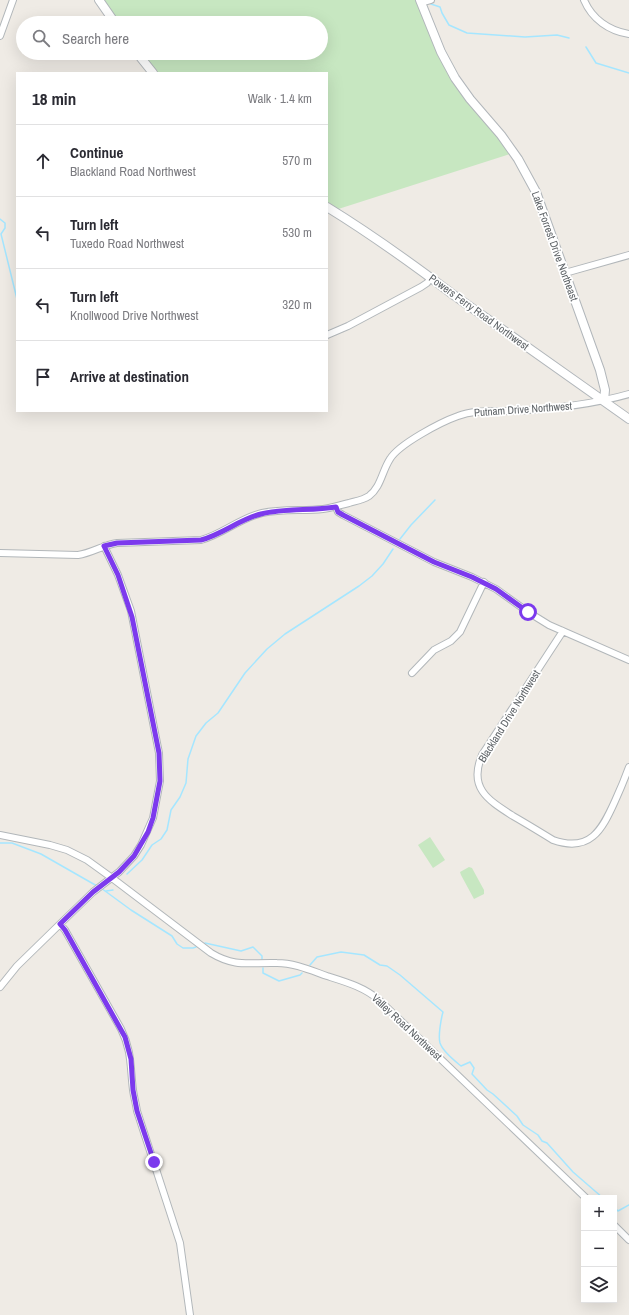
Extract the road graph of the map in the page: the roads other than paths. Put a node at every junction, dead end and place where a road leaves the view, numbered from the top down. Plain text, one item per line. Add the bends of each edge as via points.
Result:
1 (13, 0) edge
2 (99, 0) edge
3 (431, 0) edge
4 (584, 0) edge
5 (421, 1) edge
6 (110, 16) edge
7 (629, 34) edge
8 (0, 36) edge
9 (142, 60) edge
10 (152, 72) edge
11 (328, 208) edge
12 (629, 255) edge
13 (565, 273) junction
14 (431, 278) junction
15 (328, 335) edge
16 (629, 394) edge
17 (604, 401) junction
18 (629, 419) edge
19 (336, 507) junction
20 (104, 546) junction
21 (0, 553) edge
22 (484, 582) junction
23 (563, 630) junction
24 (629, 660) edge
25 (412, 673) dead end
26 (629, 767) edge
27 (0, 835) edge
28 (112, 878) junction
29 (60, 924) junction
30 (0, 987) edge
31 (583, 1195) edge
32 (617, 1228) edge
33 (629, 1240) edge
34 (190, 1315) edge

1 - 8 street
2 - 6 street
3 - 5 street
4 - 7 street via 602,23
5 - 13 street, Lake Forrest Drive Northeast via 441,52 455,78 501,135 530,180
9 - 10 street
11 - 14 street, Powers Ferry Road Northwest
12 - 13 street
13 - 17 street, Lake Forrest Drive Northeast via 600,370 605,390
14 - 15 street via 421,287
14 - 17 street, Powers Ferry Road Northwest
16 - 17 street, Putnam Drive Northwest
17 - 18 street, Powers Ferry Road Northwest
17 - 19 street, Putnam Drive Northwest via 548,408 475,412 457,416 398,450 388,461 378,486 369,496
19 - 20 street, Putnam Drive Northwest via 261,514 201,540 117,543
19 - 22 street via 338,512 349,519 434,562
20 - 21 street, Putnam Drive Northwest via 78,555
20 - 28 street via 131,611 160,768 158,796 148,832 134,856
22 - 23 street via 538,618
22 - 25 street via 460,632 451,641 434,650
23 - 24 street
23 - 26 street, Blackland Drive Northwest via 482,755 477,772 480,788 494,804 553,840 574,844 593,837 603,826
27 - 28 street, Valley Road Northwest via 67,850 87,860
28 - 29 street via 93,892
28 - 31 street, Valley Road Northwest via 221,959 240,964 296,965 355,985 373,994
29 - 30 street via 17,966
29 - 34 street via 121,1028 128,1045 137,1111 180,1243
32 - 33 street

